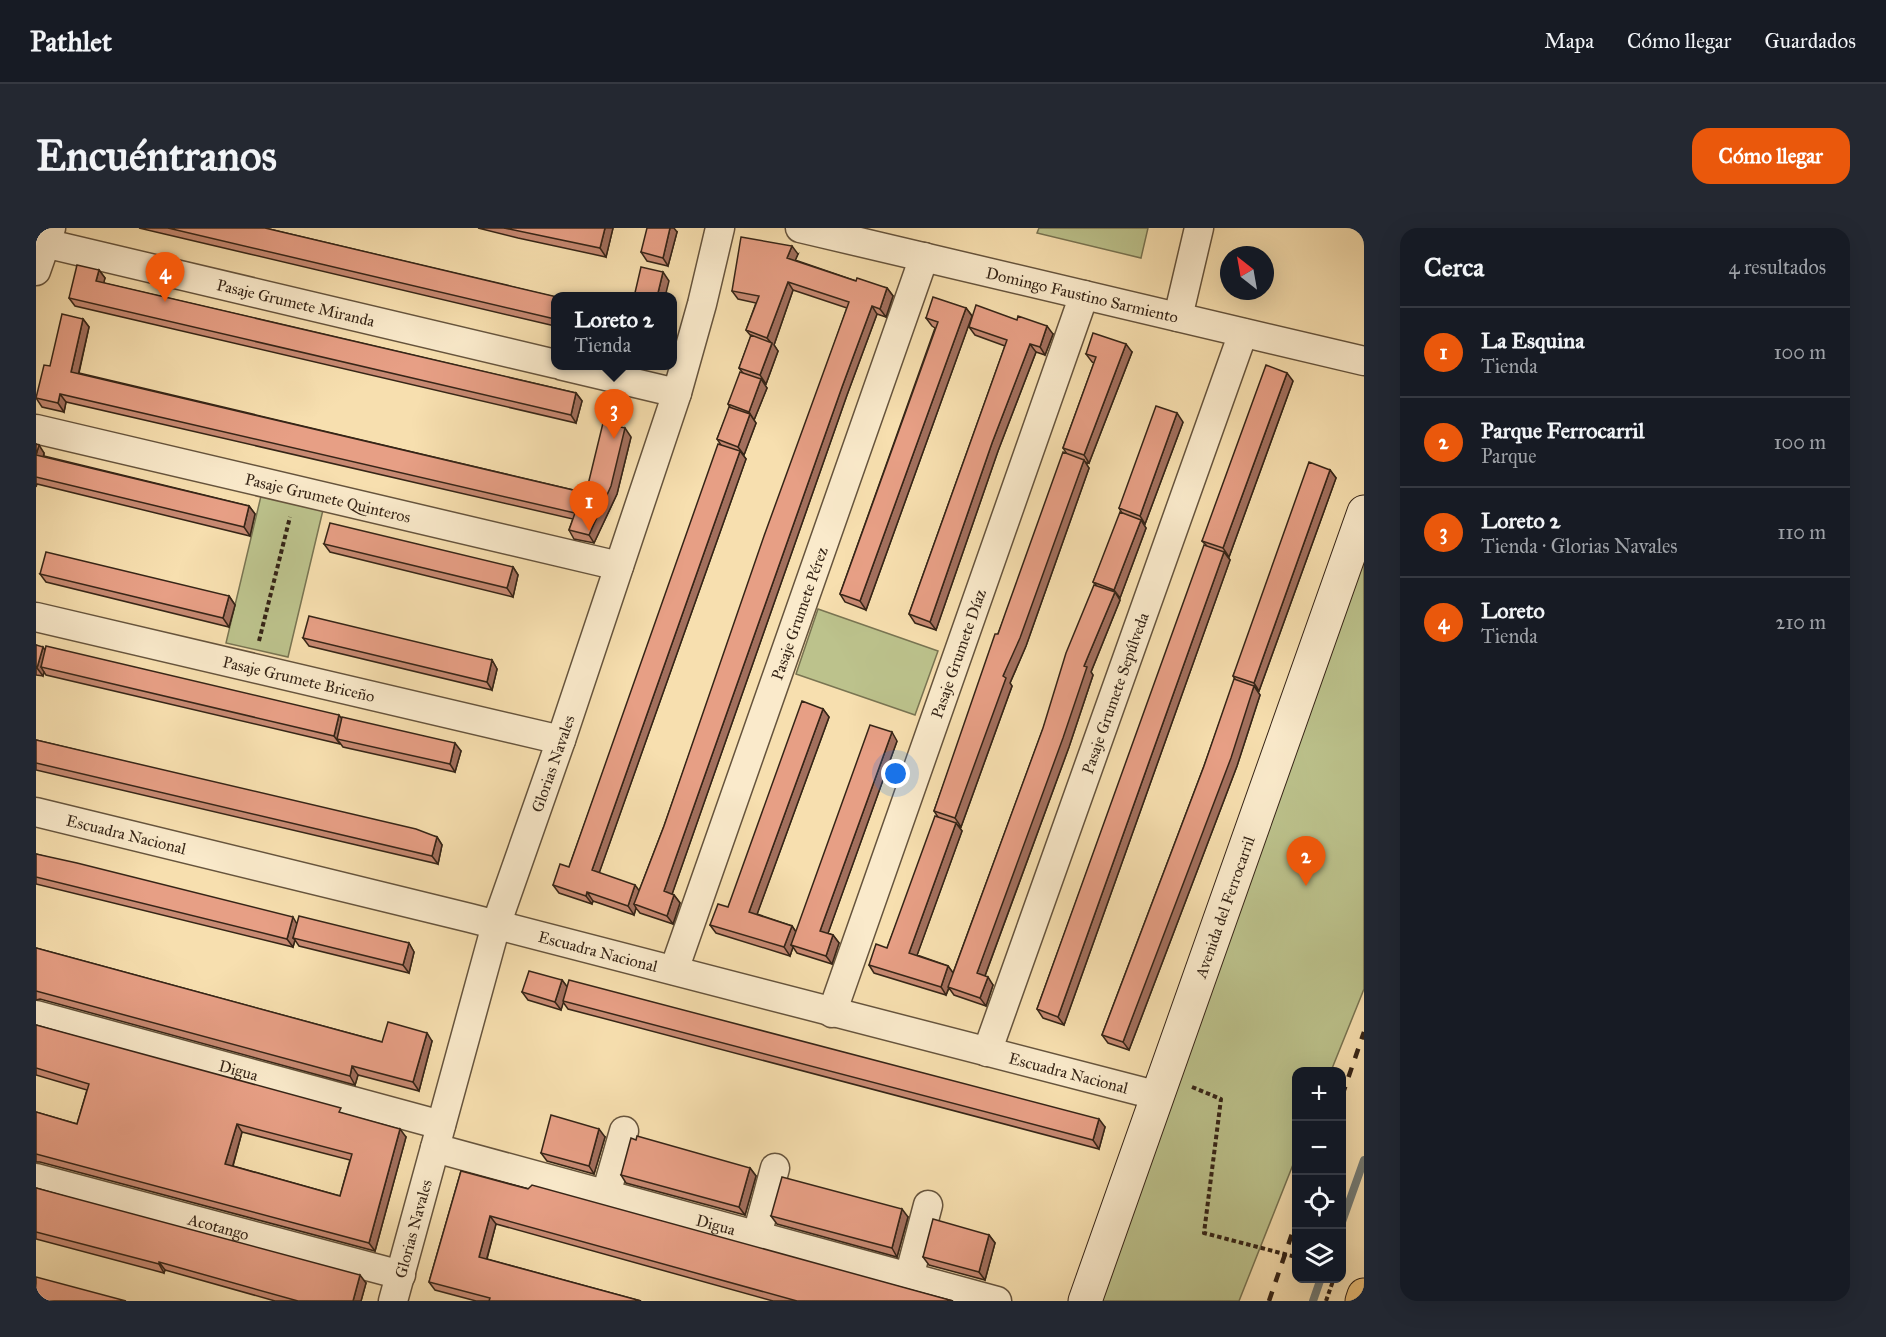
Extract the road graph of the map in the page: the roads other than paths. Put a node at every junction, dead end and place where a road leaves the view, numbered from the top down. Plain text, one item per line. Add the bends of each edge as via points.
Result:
1 (720, 228) edge
2 (800, 228) edge
3 (1199, 228) edge
4 (44, 238) edge
5 (924, 257) junction
6 (36, 271) edge
7 (1084, 295) junction
8 (1178, 317) junction
9 (1244, 333) junction
10 (1364, 361) edge
11 (551, 363) edge
12 (580, 370) edge
13 (677, 393) junction
14 (36, 429) edge
15 (1364, 512) edge
16 (619, 566) junction
17 (36, 617) edge
18 (561, 740) junction
19 (36, 812) edge
20 (496, 925) junction
21 (674, 970) junction
22 (832, 1013) junction
23 (36, 1016) edge
24 (987, 1052) junction
25 (1163, 1086) junction
26 (624, 1131) dead end
27 (438, 1136) junction
28 (775, 1168) dead end
29 (36, 1178) edge
30 (606, 1194) junction
31 (928, 1205) dead end
32 (757, 1235) junction
33 (909, 1277) junction
34 (396, 1294) edge
35 (1364, 1295) edge
36 (997, 1301) edge
37 (1085, 1301) edge
38 (1362, 1301) edge

1 - 13 street, Glorias Navales
2 - 5 street, Domingo Faustino Sarmiento
3 - 8 street
4 - 6 street
4 - 11 street, Pasaje Grumete Miranda
5 - 7 street, Domingo Faustino Sarmiento
5 - 21 street, Pasaje Grumete Pérez
7 - 8 street, Domingo Faustino Sarmiento
7 - 22 street, Pasaje Grumete Díaz
8 - 9 street, Domingo Faustino Sarmiento
9 - 10 street, Domingo Faustino Sarmiento
9 - 24 street, Pasaje Grumete Sepúlveda
12 - 13 street
13 - 16 street, Glorias Navales
14 - 16 street, Pasaje Grumete Quinteros
15 - 25 street, Avenida del Ferrocarril
16 - 18 street, Glorias Navales
17 - 18 street, Pasaje Grumete Briceño
18 - 20 street, Glorias Navales
19 - 20 street, Escuadra Nacional
20 - 21 street, Escuadra Nacional
20 - 27 street, Glorias Navales
21 - 22 street, Escuadra Nacional
22 - 24 street, Escuadra Nacional
23 - 27 street, Digua
24 - 25 street, Escuadra Nacional
25 - 37 street, Avenida del Ferrocarril
26 - 30 street
27 - 30 street, Digua
27 - 34 street, Glorias Navales
28 - 32 street
29 - 34 street, Acotango
30 - 32 street, Digua
31 - 33 street
32 - 33 street, Digua
33 - 36 street, Digua
35 - 38 main road

